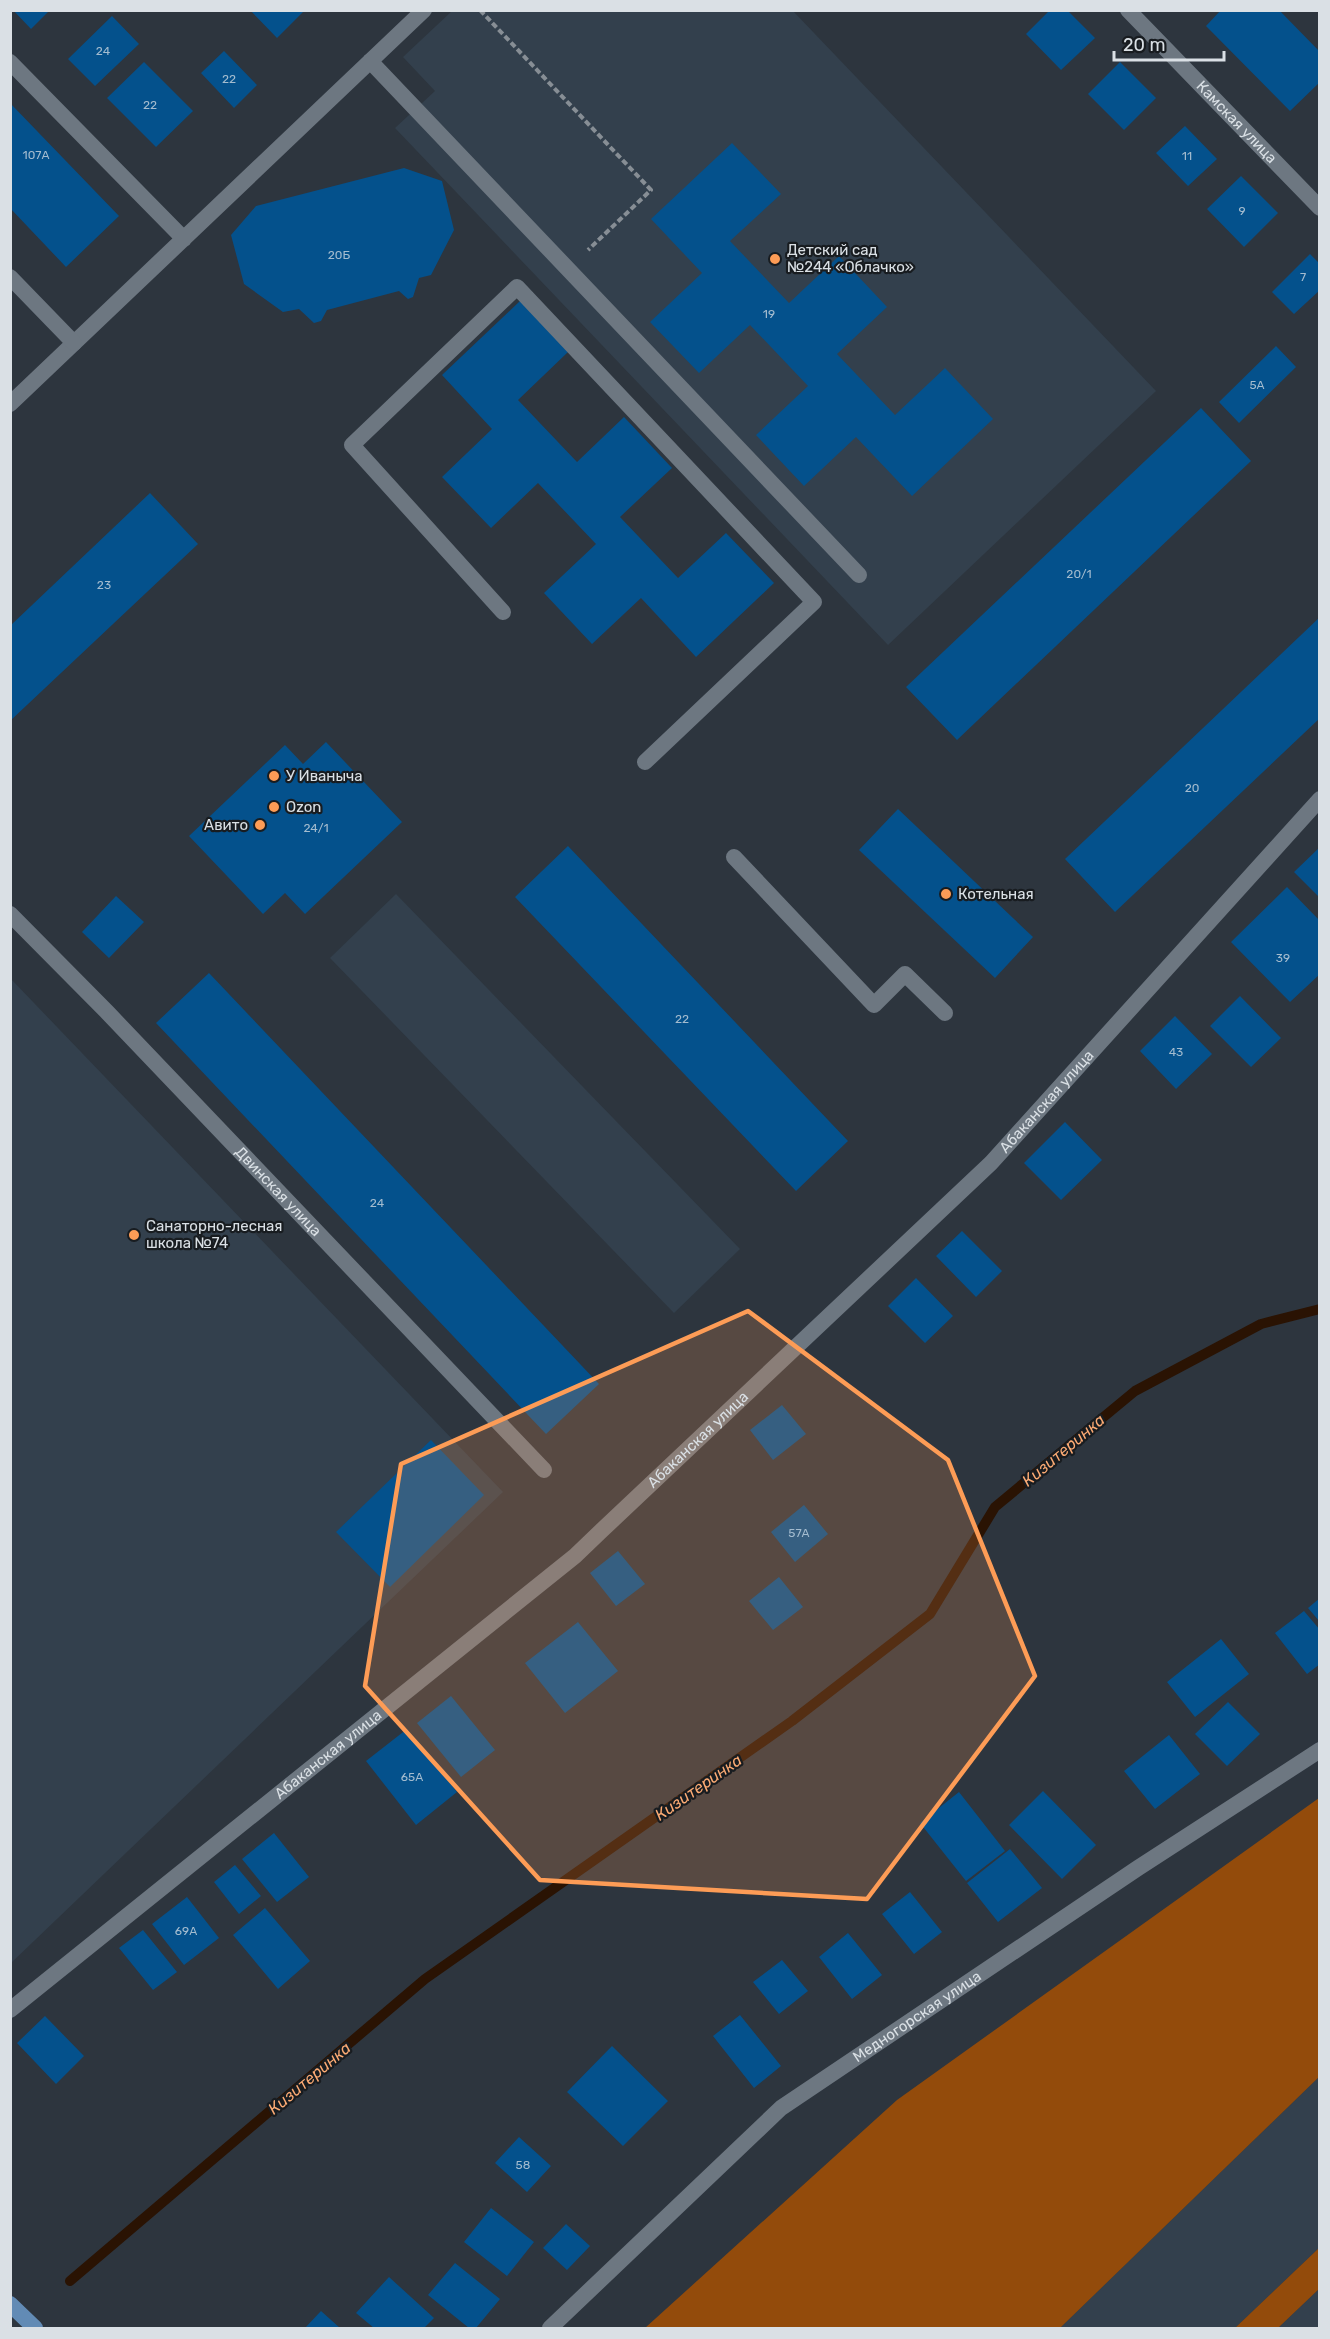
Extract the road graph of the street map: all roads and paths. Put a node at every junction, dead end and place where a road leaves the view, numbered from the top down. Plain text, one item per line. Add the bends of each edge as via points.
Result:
1 (424, 10) edge
2 (480, 10) edge
3 (1128, 10) edge
4 (370, 61) junction
5 (10, 62) edge
6 (1320, 208) edge
7 (184, 238) junction
8 (568, 269) junction
9 (10, 277) edge
10 (74, 343) junction
11 (10, 404) edge
12 (859, 575) dead end
13 (503, 612) dead end
14 (645, 762) dead end
15 (1320, 799) edge
16 (734, 857) dead end
17 (10, 914) edge
18 (945, 1013) dead end
19 (544, 1470) dead end
20 (1320, 1750) edge
21 (10, 2010) edge
22 (10, 2304) edge
23 (35, 2328) edge
24 (550, 2328) edge

1 - 4 street
2 - 8 path via 651,190
3 - 6 street, Камская улица
4 - 7 street
4 - 8 street
5 - 7 street
7 - 10 street
8 - 12 street
9 - 10 street
10 - 11 street
13 - 14 street via 352,445 517,287 814,602
15 - 21 street, Абаканская улица via 991,1163 575,1556
16 - 18 street via 874,1005 905,974
17 - 19 street, Двинская улица
20 - 24 street, Медногорская улица via 781,2108
22 - 23 main road

